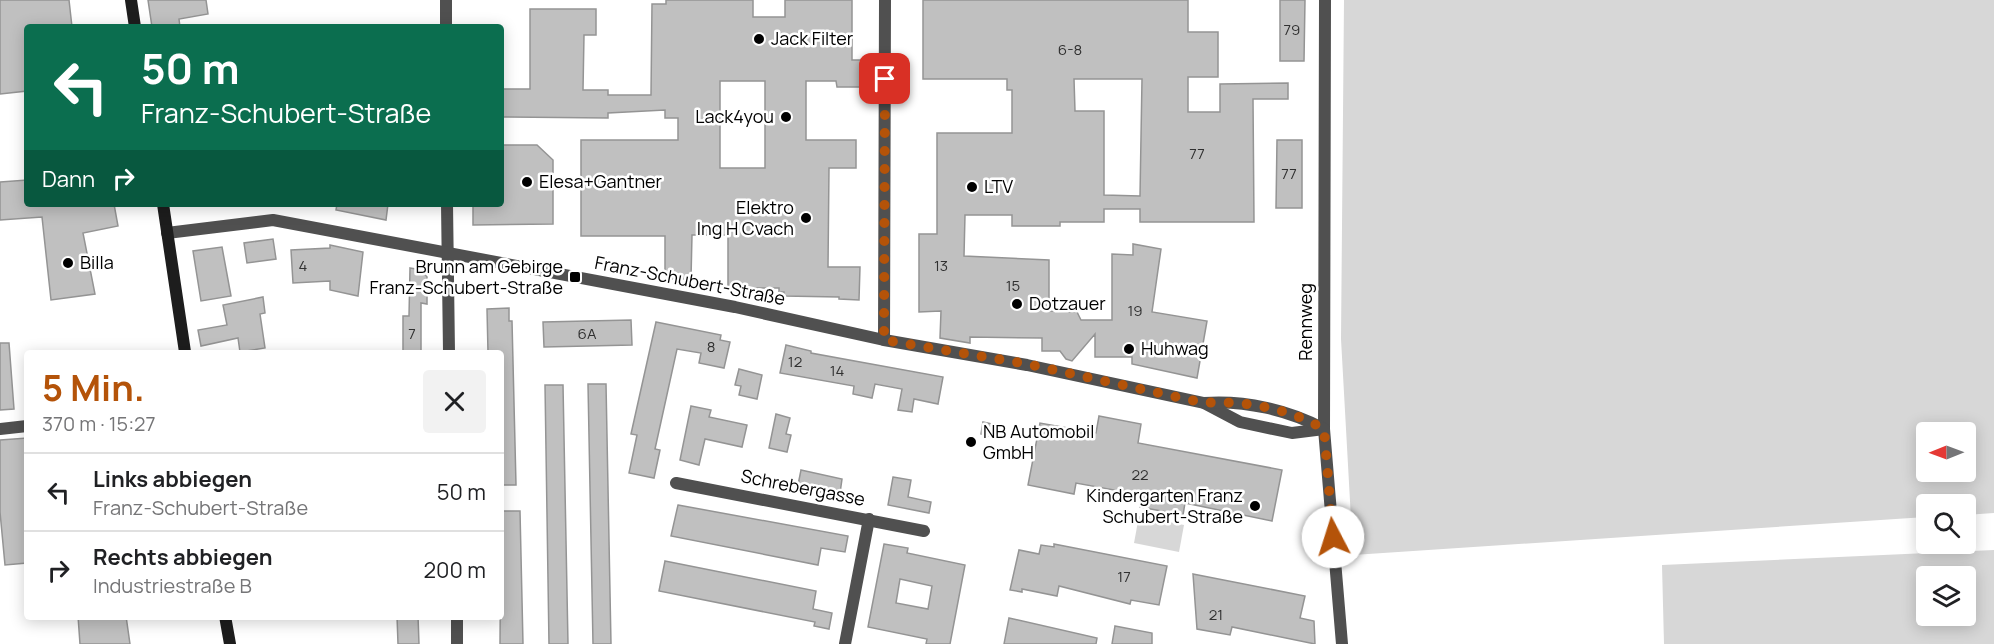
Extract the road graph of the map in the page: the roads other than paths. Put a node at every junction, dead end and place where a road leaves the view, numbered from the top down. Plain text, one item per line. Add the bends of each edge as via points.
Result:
1 (131, 0) edge
2 (446, 0) edge
3 (885, 0) edge
4 (1324, 0) edge
5 (135, 24) edge
6 (446, 24) edge
7 (163, 207) edge
8 (447, 207) edge
9 (167, 233) junction
10 (447, 253) junction
11 (884, 340) junction
12 (185, 350) edge
13 (449, 350) edge
14 (1204, 403) junction
15 (24, 426) edge
16 (0, 429) edge
17 (1324, 429) junction
18 (676, 483) dead end
19 (869, 519) junction
20 (924, 531) dead end
21 (226, 620) edge
22 (457, 620) edge
23 (230, 644) edge
24 (457, 644) edge
25 (844, 644) edge
26 (1342, 644) edge

1 - 5 main road
2 - 6 street
3 - 11 street
4 - 17 street, Rennweg
7 - 9 main road
8 - 10 street
9 - 10 street, Franz-Schubert-Straße via 273,220
9 - 12 main road
10 - 11 street, Franz-Schubert-Straße via 735,307
10 - 13 street
11 - 14 street, Franz-Schubert-Straße via 1027,364
14 - 17 street, Franz-Schubert-Straße via 1226,402 1298,415
14 - 17 street, Franz-Schubert-Straße via 1240,422 1292,433
15 - 16 street
17 - 26 street, Rennweg
18 - 19 street, Schrebergasse
19 - 20 street, Schrebergasse
19 - 25 street
21 - 23 main road
22 - 24 street

